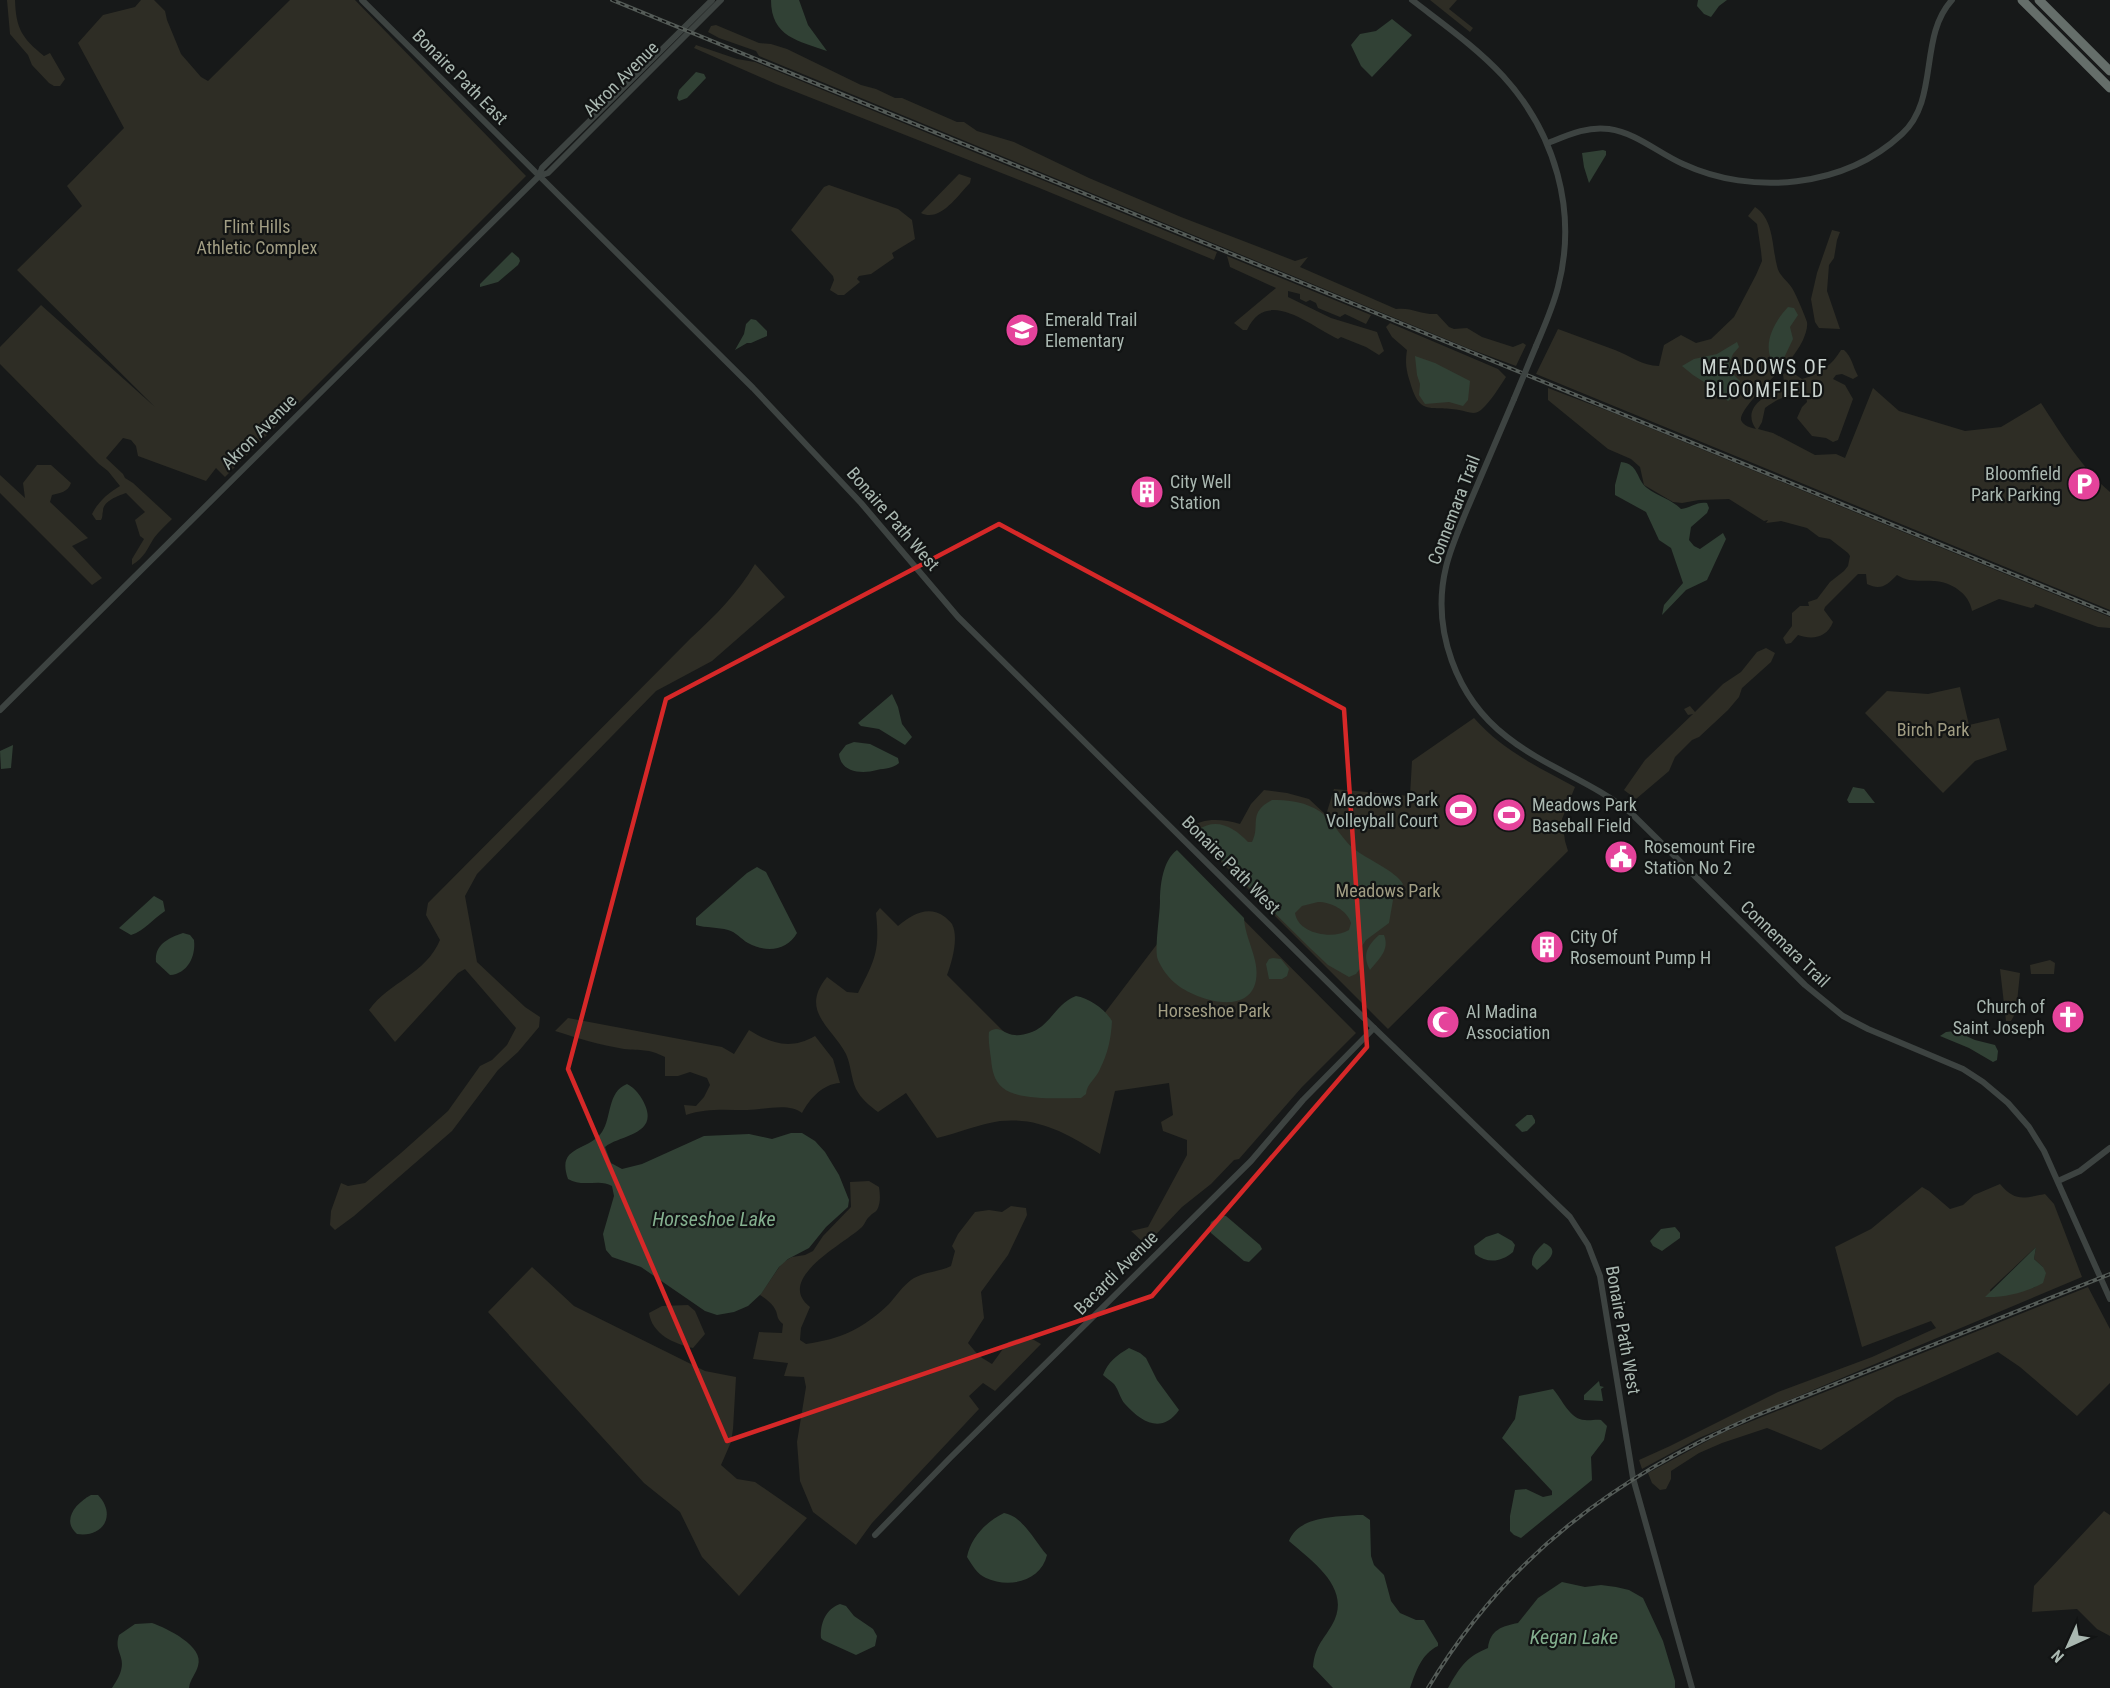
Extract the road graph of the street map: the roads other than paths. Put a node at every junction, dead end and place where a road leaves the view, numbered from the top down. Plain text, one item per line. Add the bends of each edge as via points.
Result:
1 (362, 0) edge
2 (712, 0) edge
3 (721, 0) edge
4 (1412, 0) edge
5 (1952, 0) edge
6 (2022, 0) edge
7 (2039, 0) edge
8 (2110, 71) edge
9 (2110, 87) edge
10 (1548, 143) junction
11 (539, 176) junction
12 (0, 710) edge
13 (1374, 1028) junction
14 (2110, 1148) edge
15 (2058, 1181) junction
16 (2110, 1299) edge
17 (875, 1535) dead end
18 (1692, 1688) edge

1 - 11 street, Bonaire Path East
2 - 11 street, Akron Avenue via 542,168
3 - 11 street, Akron Avenue via 548,173
4 - 10 street, Connemara Trail via 1502,74 1534,116
5 - 10 street via 1938,21 1926,86 1909,125 1877,152 1828,175 1774,183 1730,179 1682,164 1635,137 1610,129 1576,132
6 - 9 highway
7 - 8 highway
10 - 15 street, Connemara Trail, bridge via 1564,202 1565,244 1557,293 1453,545 1443,584 1442,617 1453,666 1470,698 1491,723 1510,740 1631,813 1831,1008 1868,1029 1963,1069 1993,1089 2029,1127
11 - 12 street, Akron Avenue
11 - 13 street, Bonaire Path West via 784,420 958,617
13 - 17 street, Bacardi Avenue via 1303,1100 1251,1161
13 - 18 street, Bonaire Path West via 1561,1208 1593,1254 1603,1287 1633,1478
14 - 15 street via 2080,1171
15 - 16 street, Connemara Trail

